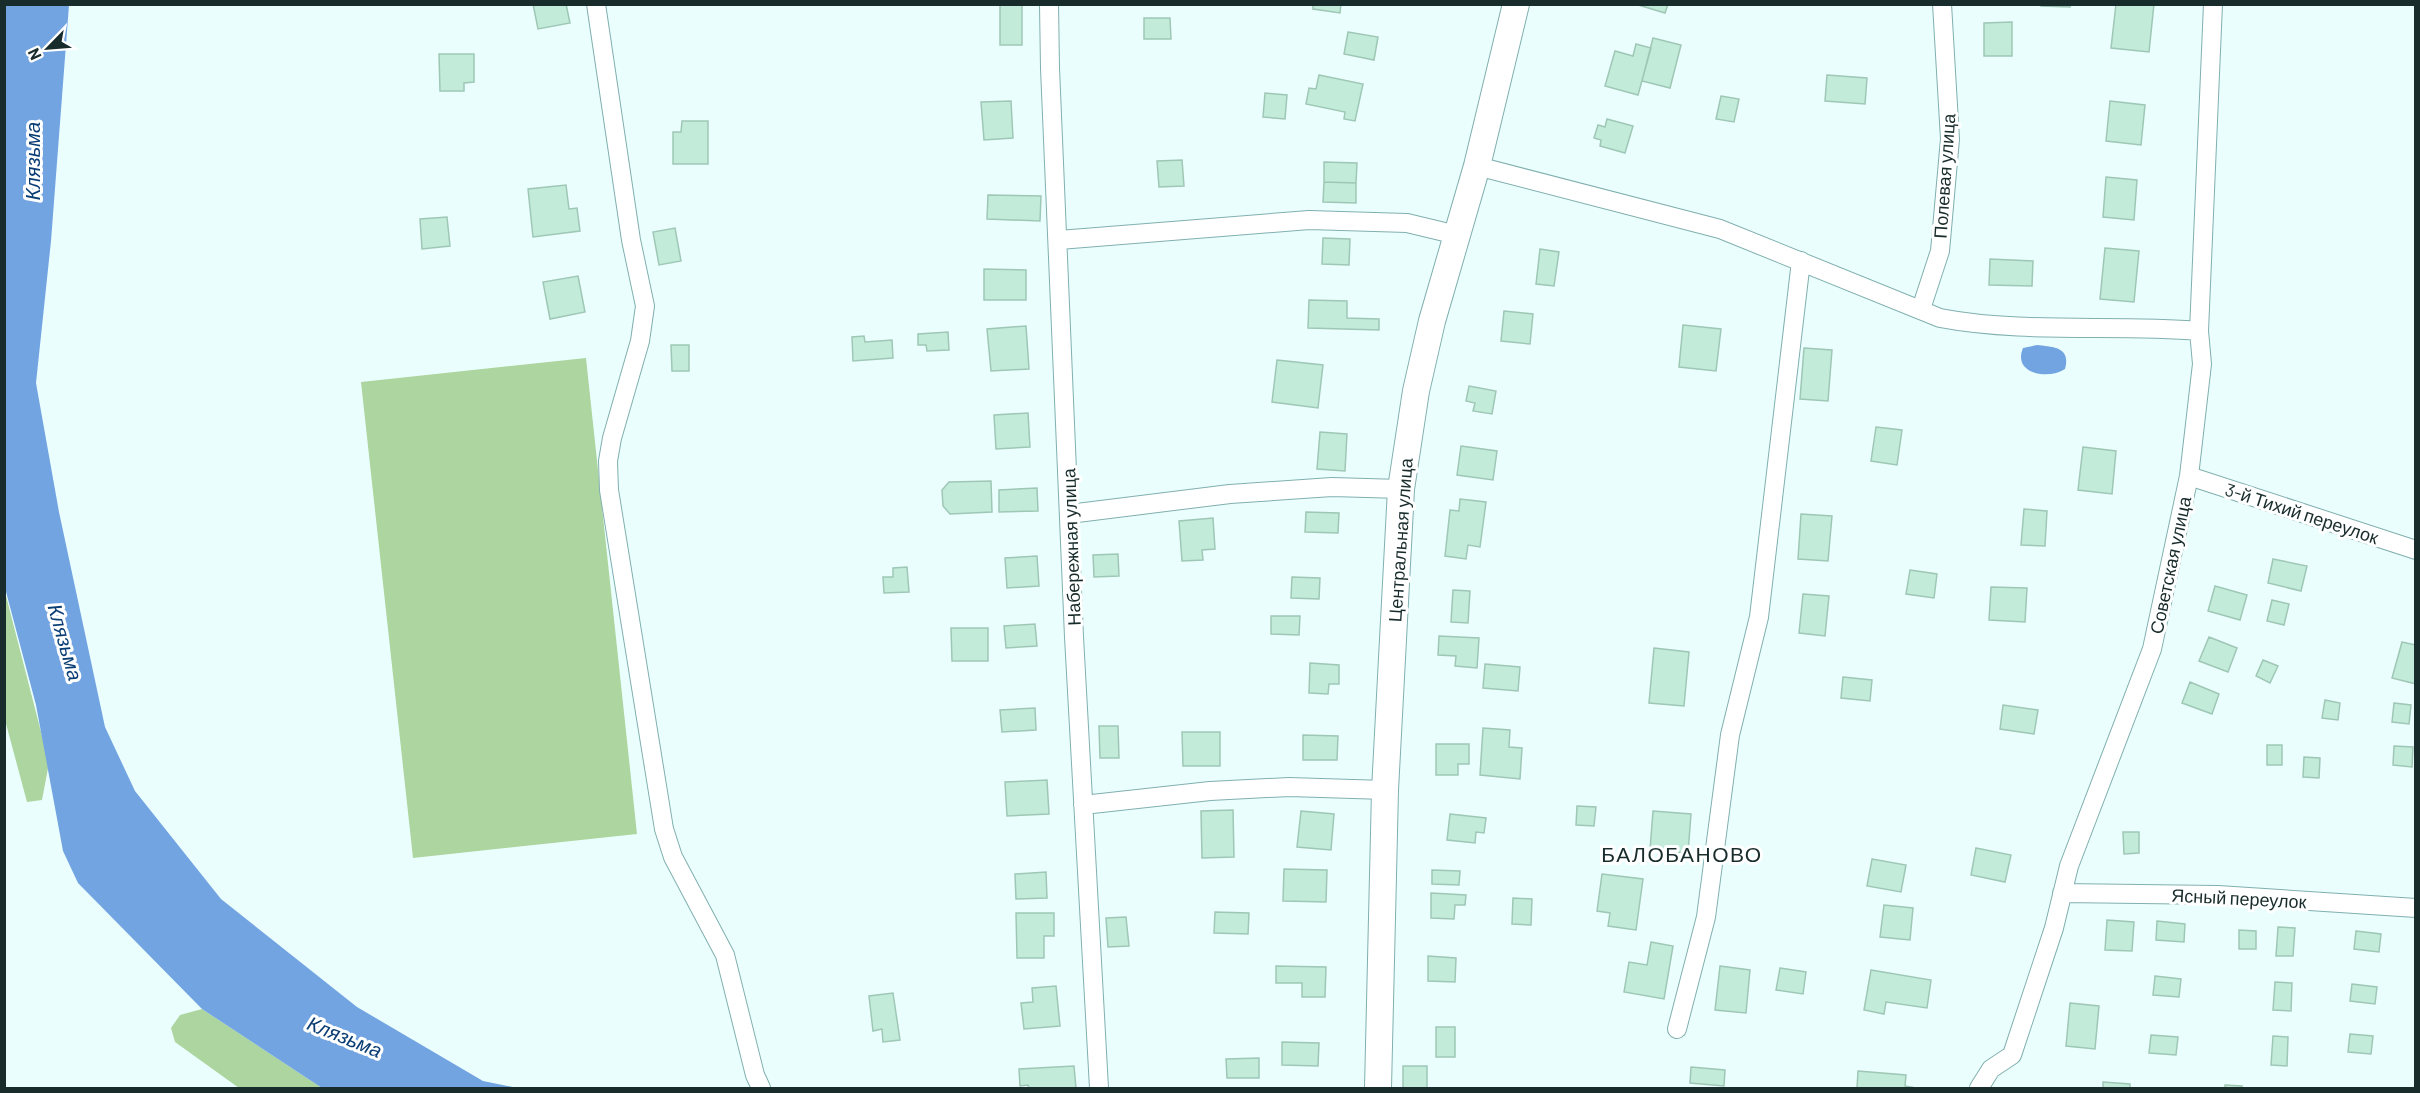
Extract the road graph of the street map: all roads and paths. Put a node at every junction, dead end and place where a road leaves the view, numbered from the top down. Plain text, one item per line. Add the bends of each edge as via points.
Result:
1 (596, 4) edge
2 (1049, 4) edge
3 (1516, 4) edge
4 (1942, 4) edge
5 (2213, 4) edge
6 (1477, 166) junction
7 (1457, 235) junction
8 (1059, 240) junction
9 (1801, 261) junction
10 (1921, 309) junction
11 (2199, 331) junction
12 (2189, 476) junction
13 (1401, 489) junction
14 (1069, 514) junction
15 (2415, 550) edge
16 (1384, 790) junction
17 (1083, 805) junction
18 (2062, 893) junction
19 (2415, 908) edge
20 (1677, 1029) dead end
21 (761, 1089) edge
22 (1099, 1089) edge
23 (1378, 1089) edge
24 (1979, 1089) edge

1 - 21 street via 631,240 645,306 640,340 612,438 609,490 664,829 673,857 725,955
2 - 8 street, Набережная улица
3 - 6 main road, Центральная улица
4 - 10 street, Полевая улица via 1950,139 1940,251
5 - 11 street, Советская улица
6 - 7 main road, Центральная улица
6 - 9 street via 1720,229
7 - 8 street via 1407,223 1309,220
7 - 13 main road, Центральная улица via 1416,390
8 - 14 street, Набережная улица
9 - 10 street
9 - 20 street via 1759,617 1730,735 1706,917
10 - 11 street via 1963,322
11 - 12 street, Советская улица via 2202,364
12 - 15 street, 3-й Тихий переулок
12 - 18 street, Советская улица via 2152,649 2068,866
13 - 14 street via 1332,487 1230,494
13 - 16 main road, Центральная улица
14 - 17 street, Набережная улица
16 - 17 street via 1289,787
16 - 23 main road, Центральная улица
17 - 22 street, Набережная улица
18 - 19 street, Ясный переулок via 2218,895
18 - 24 street, Советская улица via 2012,1055 1991,1069

